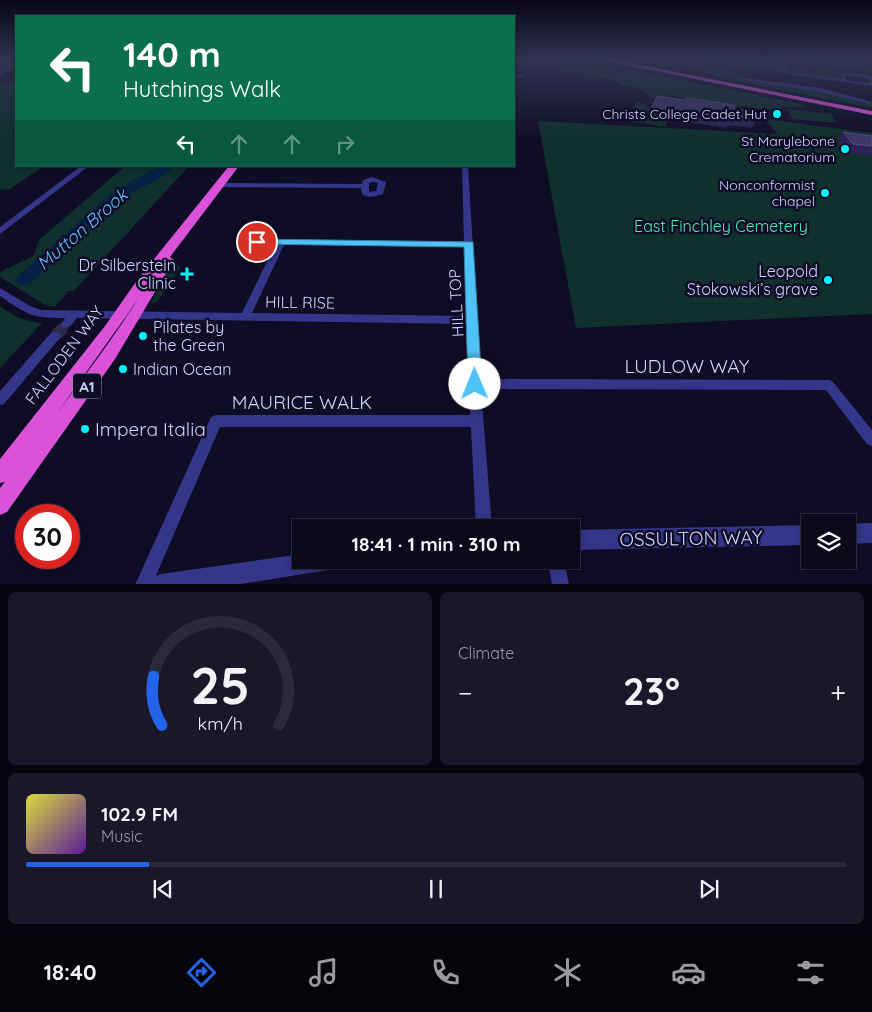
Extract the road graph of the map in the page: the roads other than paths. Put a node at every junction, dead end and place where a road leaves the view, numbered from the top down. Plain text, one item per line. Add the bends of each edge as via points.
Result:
1 (756, 87) edge
2 (762, 87) edge
3 (806, 87) edge
4 (871, 108) edge
5 (85, 167) edge
6 (233, 167) edge
7 (465, 167) edge
8 (220, 185) junction
9 (365, 186) dead end
10 (0, 231) edge
11 (257, 242) dead end
12 (281, 242) junction
13 (469, 244) junction
14 (0, 291) edge
15 (127, 314) junction
16 (74, 315) junction
17 (245, 317) junction
18 (473, 320) junction
19 (66, 324) tunnel mouth
20 (55, 336) tunnel mouth
21 (475, 384) junction
22 (0, 400) edge
23 (478, 421) junction
24 (872, 440) edge
25 (0, 474) edge
26 (0, 505) edge
27 (483, 519) edge
28 (872, 533) edge
29 (856, 534) edge
30 (801, 535) edge
31 (580, 540) edge
32 (292, 565) edge
33 (558, 569) edge
34 (143, 584) edge
35 (161, 584) edge
36 (561, 584) edge

1 - 4 highway
2 - 4 highway
3 - 4 street
5 - 10 street
6 - 8 highway, FALLODEN WAY / A1
7 - 13 street, HILL TOP
8 - 9 street
8 - 15 highway, FALLODEN WAY / A1 via 180,237 156,284
11 - 12 street
12 - 13 street
12 - 17 street
13 - 18 street, HILL TOP
14 - 16 street, HILL RISE via 28,310 40,314
15 - 16 street, HILL RISE
15 - 17 street, HILL RISE
15 - 25 highway, FALLODEN WAY / A1
15 - 26 highway, FALLODEN WAY / A1 via 66,416
16 - 19 street
17 - 18 street, HILL RISE
18 - 21 street, HILL TOP
20 - 22 street
21 - 23 street, HILL TOP
21 - 24 street, LUDLOW WAY via 829,385
23 - 27 street, HILL TOP
23 - 34 street, MAURICE WALK via 216,421
28 - 29 street
30 - 31 street, OSSULTON WAY
32 - 35 street
33 - 36 street

